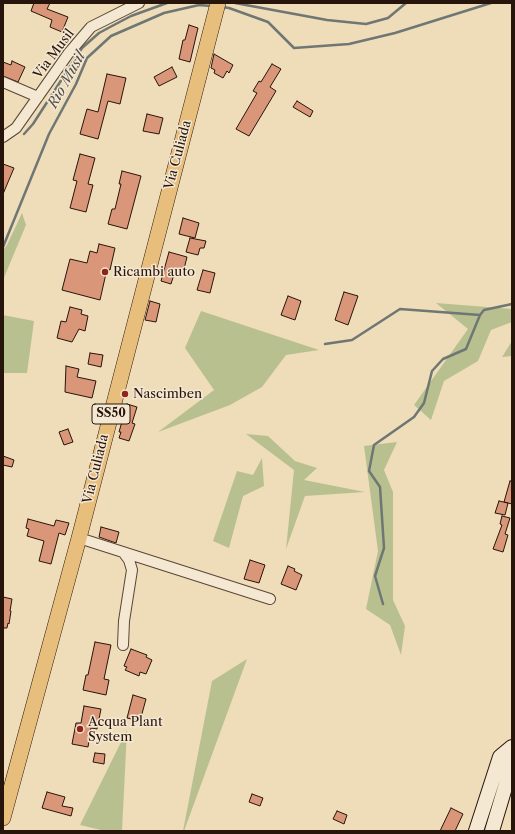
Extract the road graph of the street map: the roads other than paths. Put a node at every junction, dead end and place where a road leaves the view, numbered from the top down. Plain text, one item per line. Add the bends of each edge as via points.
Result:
1 (139, 3) edge
2 (217, 6) edge
3 (3, 82) edge
4 (38, 97) junction
5 (3, 137) edge
6 (79, 538) junction
7 (123, 552) junction
8 (270, 599) dead end
9 (123, 645) dead end
10 (512, 747) edge
11 (512, 764) edge
12 (3, 818) edge
13 (476, 831) edge
14 (492, 831) edge

1 - 4 street, Via Musil via 91,27 68,54
2 - 6 main road, Via Culiada / SS50
3 - 4 street
4 - 5 street, Via Musil via 16,128
6 - 7 street
6 - 12 main road, Via Culiada / SS50
7 - 8 street
7 - 9 street via 132,570
10 - 13 street via 500,757
11 - 14 street

